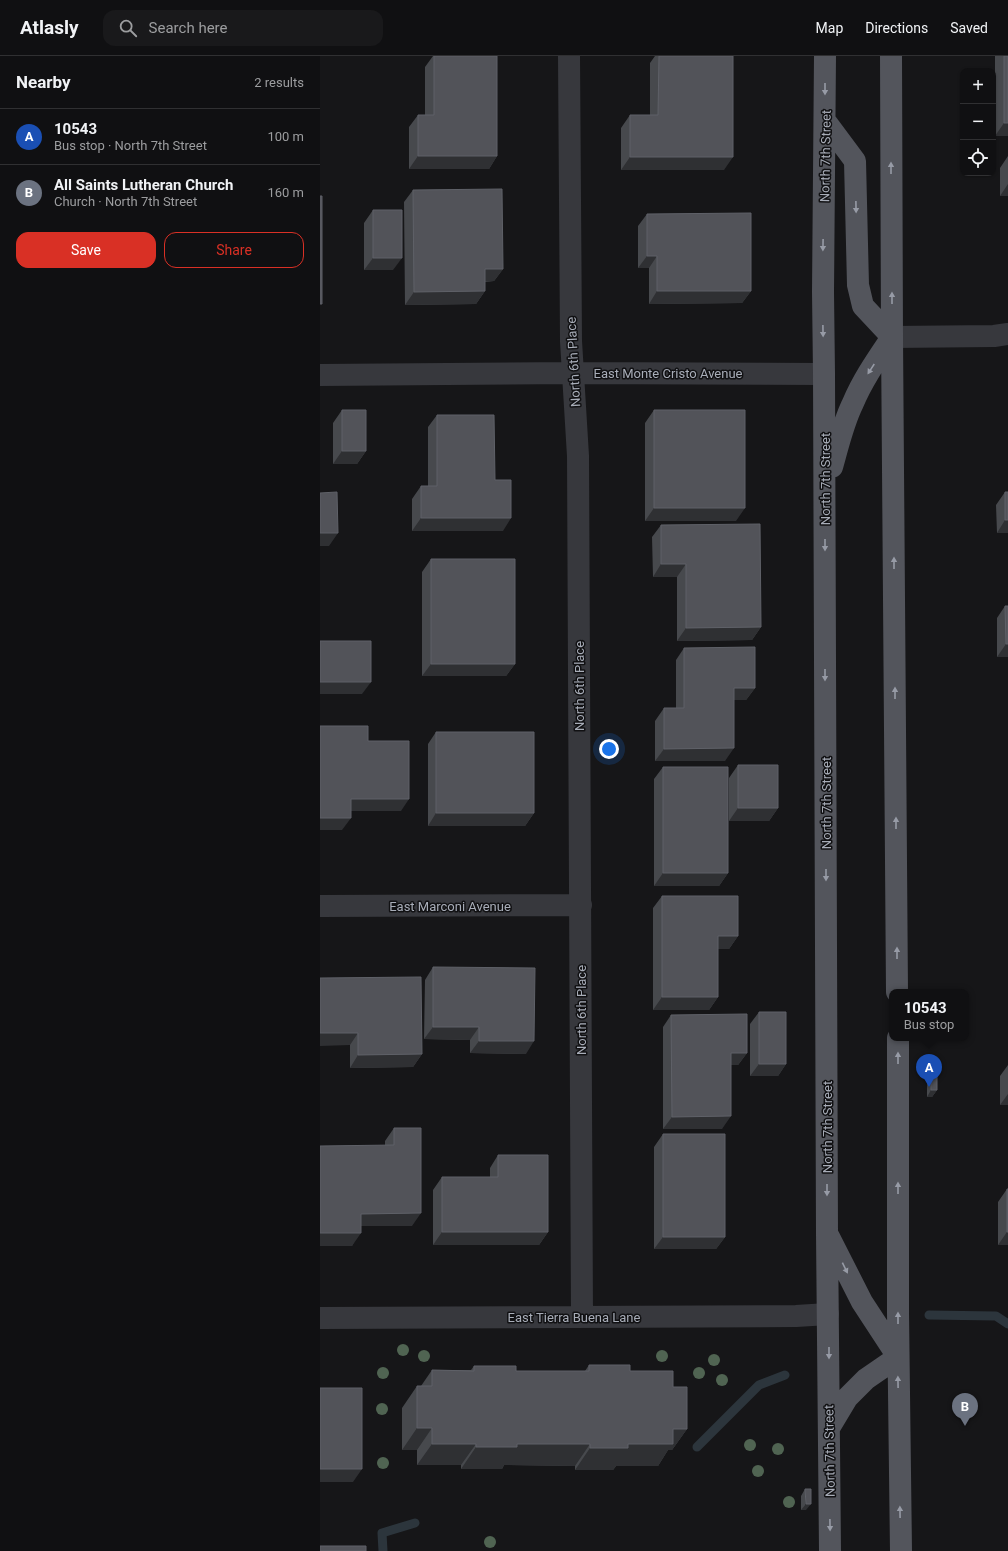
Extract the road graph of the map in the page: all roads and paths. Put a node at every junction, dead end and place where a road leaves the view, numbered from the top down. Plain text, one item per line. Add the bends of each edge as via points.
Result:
1 (569, 56) edge
2 (825, 56) edge
3 (891, 56) edge
4 (826, 122) junction
5 (1008, 334) edge
6 (892, 337) junction
7 (572, 373) junction
8 (824, 374) junction
9 (320, 375) edge
10 (825, 497) junction
11 (581, 905) junction
12 (320, 906) edge
13 (897, 989) edge
14 (898, 1041) edge
15 (827, 1233) junction
16 (828, 1314) junction
17 (582, 1316) junction
18 (320, 1318) edge
19 (898, 1357) junction
20 (829, 1428) junction
21 (830, 1551) edge
22 (900, 1551) edge

1 - 7 street, North 6th Place
2 -> 4 main road, North 7th Street
6 -> 3 main road
4 -> 6 main road via 855,160 858,285 863,306
4 -> 8 main road, North 7th Street
5 - 6 street
6 -> 10 main road via 866,376 852,403 843,427
13 -> 6 main road
7 - 8 street, East Monte Cristo Avenue
7 - 9 street, East Monte Cristo Avenue
7 - 11 street, North 6th Place via 578,456
8 - 10 main road, North 7th Street
10 -> 15 main road, North 7th Street
11 - 12 street, East Marconi Avenue
11 - 17 street, North 6th Place
19 -> 14 main road
15 - 16 main road, North 7th Street
15 -> 19 main road via 862,1302
16 - 17 street, East Tierra Buena Lane
16 -> 20 main road, North 7th Street
17 - 18 street, East Tierra Buena Lane
19 - 20 main road via 866,1379 847,1398
22 -> 19 main road
20 -> 21 main road, North 7th Street

